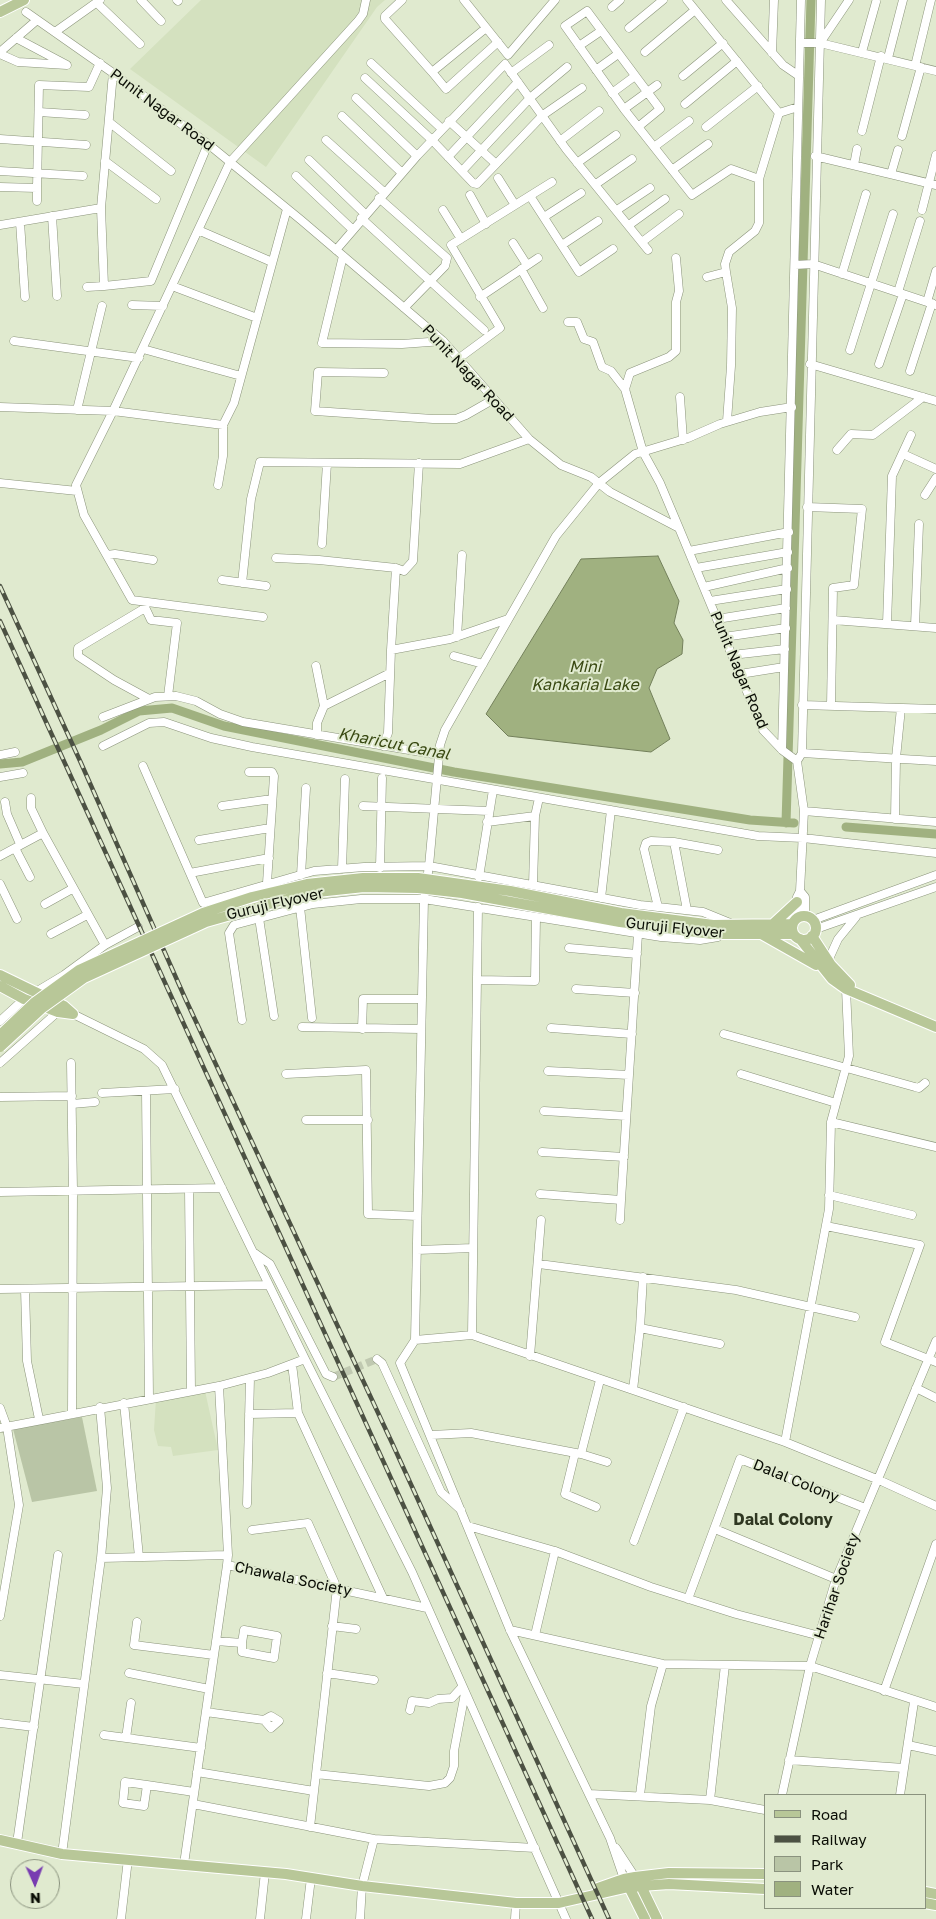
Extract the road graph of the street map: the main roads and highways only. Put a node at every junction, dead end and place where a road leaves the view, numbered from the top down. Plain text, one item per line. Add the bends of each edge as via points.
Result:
1 (24, 0) edge
2 (0, 12) edge
3 (797, 902) road end
4 (772, 925) junction
5 (804, 927) junction
6 (712, 929) junction
7 (734, 930) junction
8 (761, 934) junction
9 (827, 966) junction
10 (0, 975) edge
11 (0, 986) edge
12 (61, 1009) junction
13 (73, 1014) road end
14 (936, 1023) edge
15 (936, 1027) edge
16 (0, 1034) edge
17 (0, 1047) edge
18 (0, 1840) edge
19 (764, 1874) edge
20 (638, 1881) junction
21 (627, 1883) junction
22 (764, 1889) edge
23 (645, 1919) edge
24 (657, 1919) edge

1 - 2 main road
3 - 4 main road
4 - 5 main road
4 - 7 main road
5 - 8 main road
5 - 9 main road
6 - 7 main road, Guruji Flyover
6 - 16 main road, Guruji Flyover, bridge via 418,878 363,878 307,884 203,913 79,970 35,1002
6 - 17 main road, Guruji Flyover, bridge via 620,922 418,888 308,893 206,922 84,978 41,1009
7 - 8 main road
8 - 9 main road
9 - 14 main road via 846,983
9 - 15 main road via 846,989
10 - 12 main road
11 - 12 main road via 24,999
12 - 13 main road
18 - 21 main road via 62,1854 265,1872 516,1903 555,1901
19 - 20 main road via 669,1873
20 - 21 main road
20 - 22 main road
20 - 24 main road
21 - 23 main road

